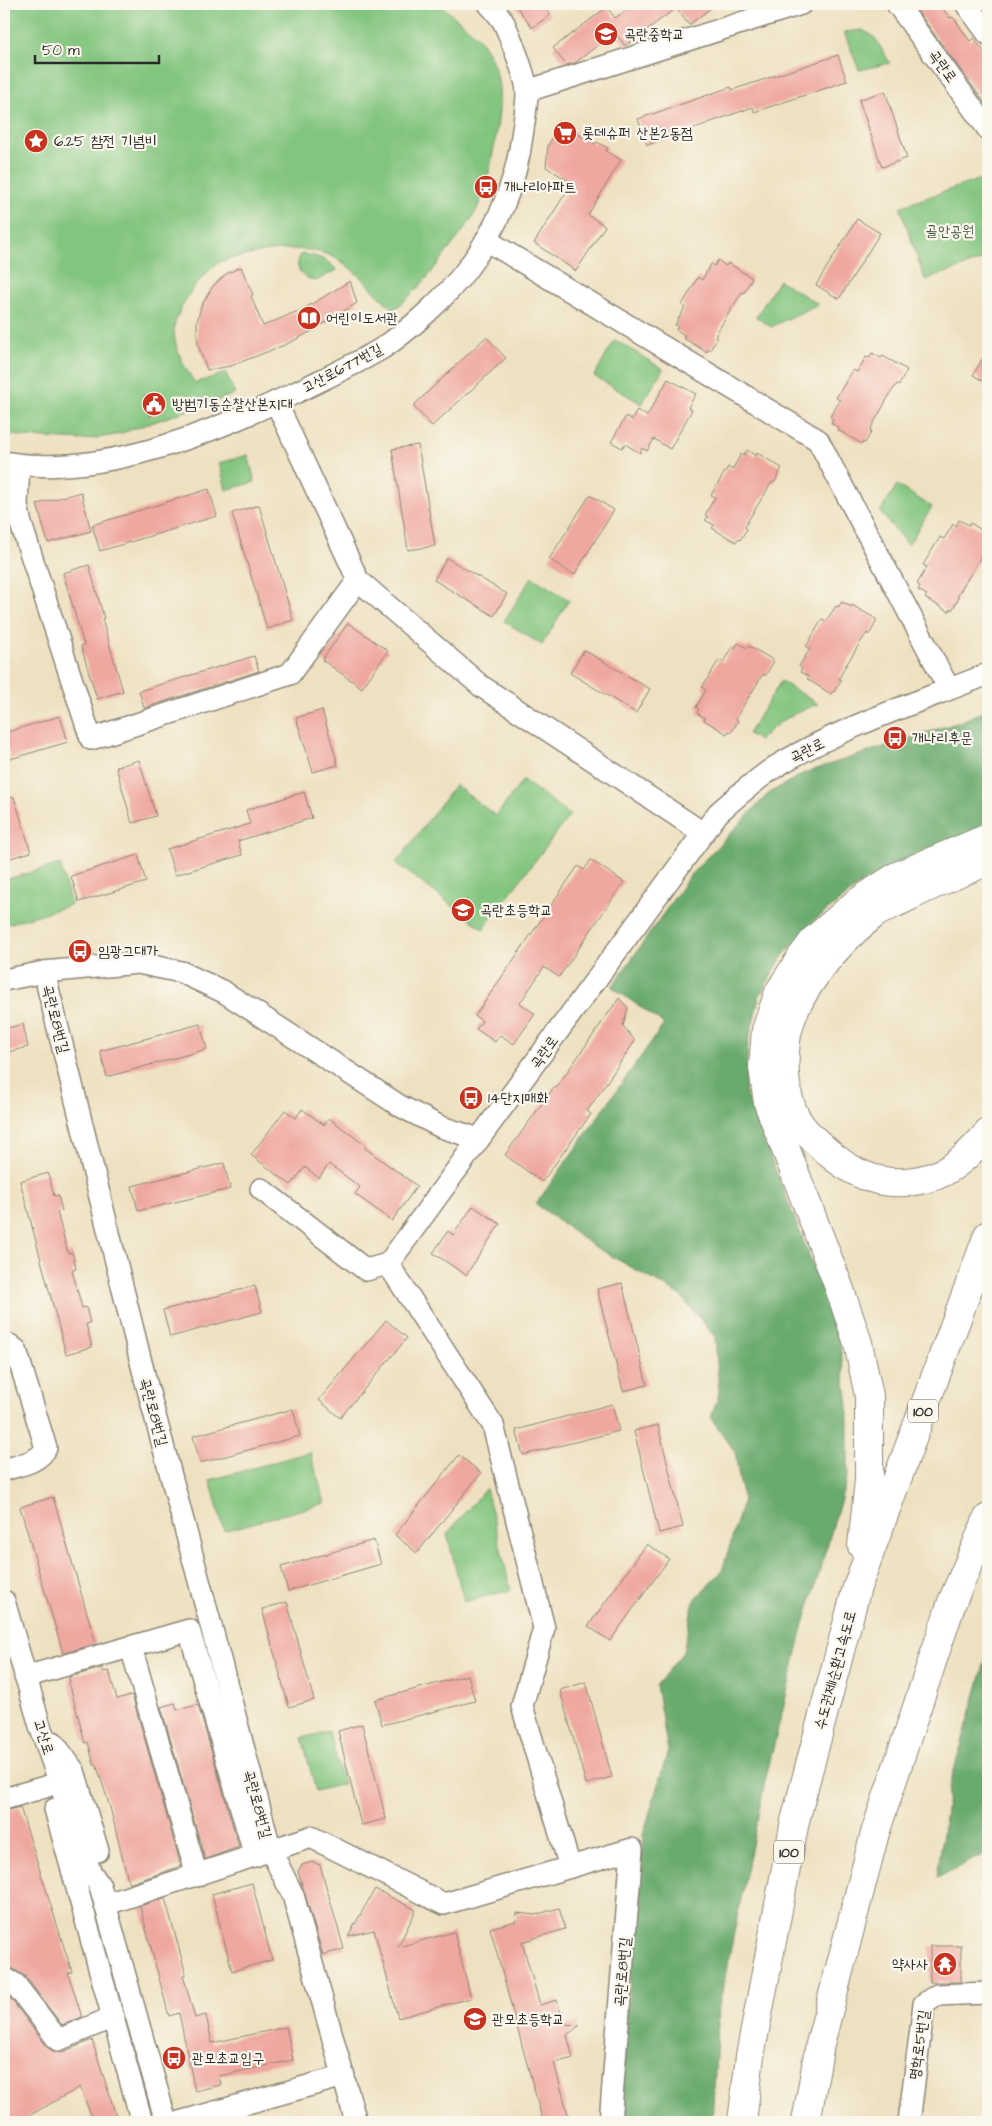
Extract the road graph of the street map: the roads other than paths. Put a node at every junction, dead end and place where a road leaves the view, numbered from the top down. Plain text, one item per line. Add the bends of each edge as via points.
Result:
1 (489, 4) edge
2 (801, 4) edge
3 (897, 4) edge
4 (966, 4) edge
5 (988, 34) edge
6 (527, 91) junction
7 (988, 128) edge
8 (486, 240) junction
9 (276, 402) junction
10 (12, 463) edge
11 (358, 580) junction
12 (988, 674) edge
13 (949, 690) junction
14 (703, 833) junction
15 (988, 838) edge
16 (988, 861) edge
17 (44, 972) junction
18 (4, 980) edge
19 (988, 1133) edge
20 (479, 1139) junction
21 (261, 1190) dead end
22 (988, 1236) edge
23 (388, 1264) junction
24 (4, 1344) edge
25 (4, 1470) edge
26 (988, 1518) edge
27 (857, 1587) junction
28 (5, 1614) edge
29 (131, 1647) junction
30 (25, 1677) junction
31 (40, 1726) junction
32 (48, 1786) junction
33 (4, 1798) edge
34 (263, 1853) junction
35 (570, 1867) junction
36 (90, 1871) junction
37 (197, 1876) junction
38 (113, 1902) junction
39 (4, 1978) edge
40 (988, 1993) edge
41 (114, 2017) junction
42 (344, 2076) junction
43 (142, 2122) edge
44 (154, 2122) edge
45 (166, 2122) edge
46 (179, 2122) edge
47 (356, 2122) edge
48 (610, 2122) edge
49 (742, 2122) edge
50 (806, 2122) edge
51 (908, 2122) edge

1 - 6 street, 고산로677번길 via 503,23
2 - 6 street
3 - 7 street, 곡란로
4 - 5 street
6 - 8 street, 고산로677번길 via 519,160 502,209
8 - 9 street, 고산로677번길 via 466,270 404,332 381,348
8 - 13 street via 818,440
9 - 10 street, 고산로677번길 via 237,421 122,457 78,464
9 - 11 street
10 - 11 street via 21,524 92,738 290,674
11 - 14 street via 481,686
12 - 13 street, 곡란로
13 - 14 street, 곡란로 via 885,714 775,767 718,813
14 - 20 street, 곡란로
15 - 27 highway via 896,876 855,904 815,939 800,959 779,992 766,1030 762,1067 768,1103 839,1287 858,1343 869,1396 869,1480
16 - 19 highway via 873,914 840,943 797,1002 786,1040 786,1086 797,1119 816,1142 838,1162 866,1178 897,1183 929,1178 955,1166
17 - 18 street
17 - 20 street via 138,963 182,972 224,992 400,1106 441,1127
17 - 34 street, 곡란로8번길
20 - 23 street, 곡란로
21 - 23 street via 366,1270
22 - 27 highway, 수도권제1순환고속도로 / 100
23 - 35 street via 493,1425 544,1628 522,1706
24 - 25 street via 16,1350 46,1448 36,1459
26 - 50 highway via 952,1602 875,1833 820,2044
27 - 49 highway, 수도권제1순환고속도로 / 100 via 795,1821 750,2056
28 - 30 street, 고산로
29 - 30 street
29 - 34 street via 189,1630
29 - 37 street
30 - 31 street, 고산로
31 - 32 street
31 - 36 street, 고산로
31 - 38 street via 74,1771
32 - 33 street
32 - 41 street
34 - 35 street, 곡란로8번길 via 311,1837 444,1904
34 - 37 street
34 - 42 street, 곡란로8번길 via 293,1895
35 - 48 street, 곡란로8번길 via 632,1849
36 - 44 street via 90,1890
36 - 45 street via 100,1886
37 - 38 street
38 - 46 street
39 - 41 street via 15,1984 58,2040
40 - 51 street, 명학로5번길 via 937,1995 924,2004
41 - 43 street
42 - 46 street
42 - 47 street, 곡란로8번길

